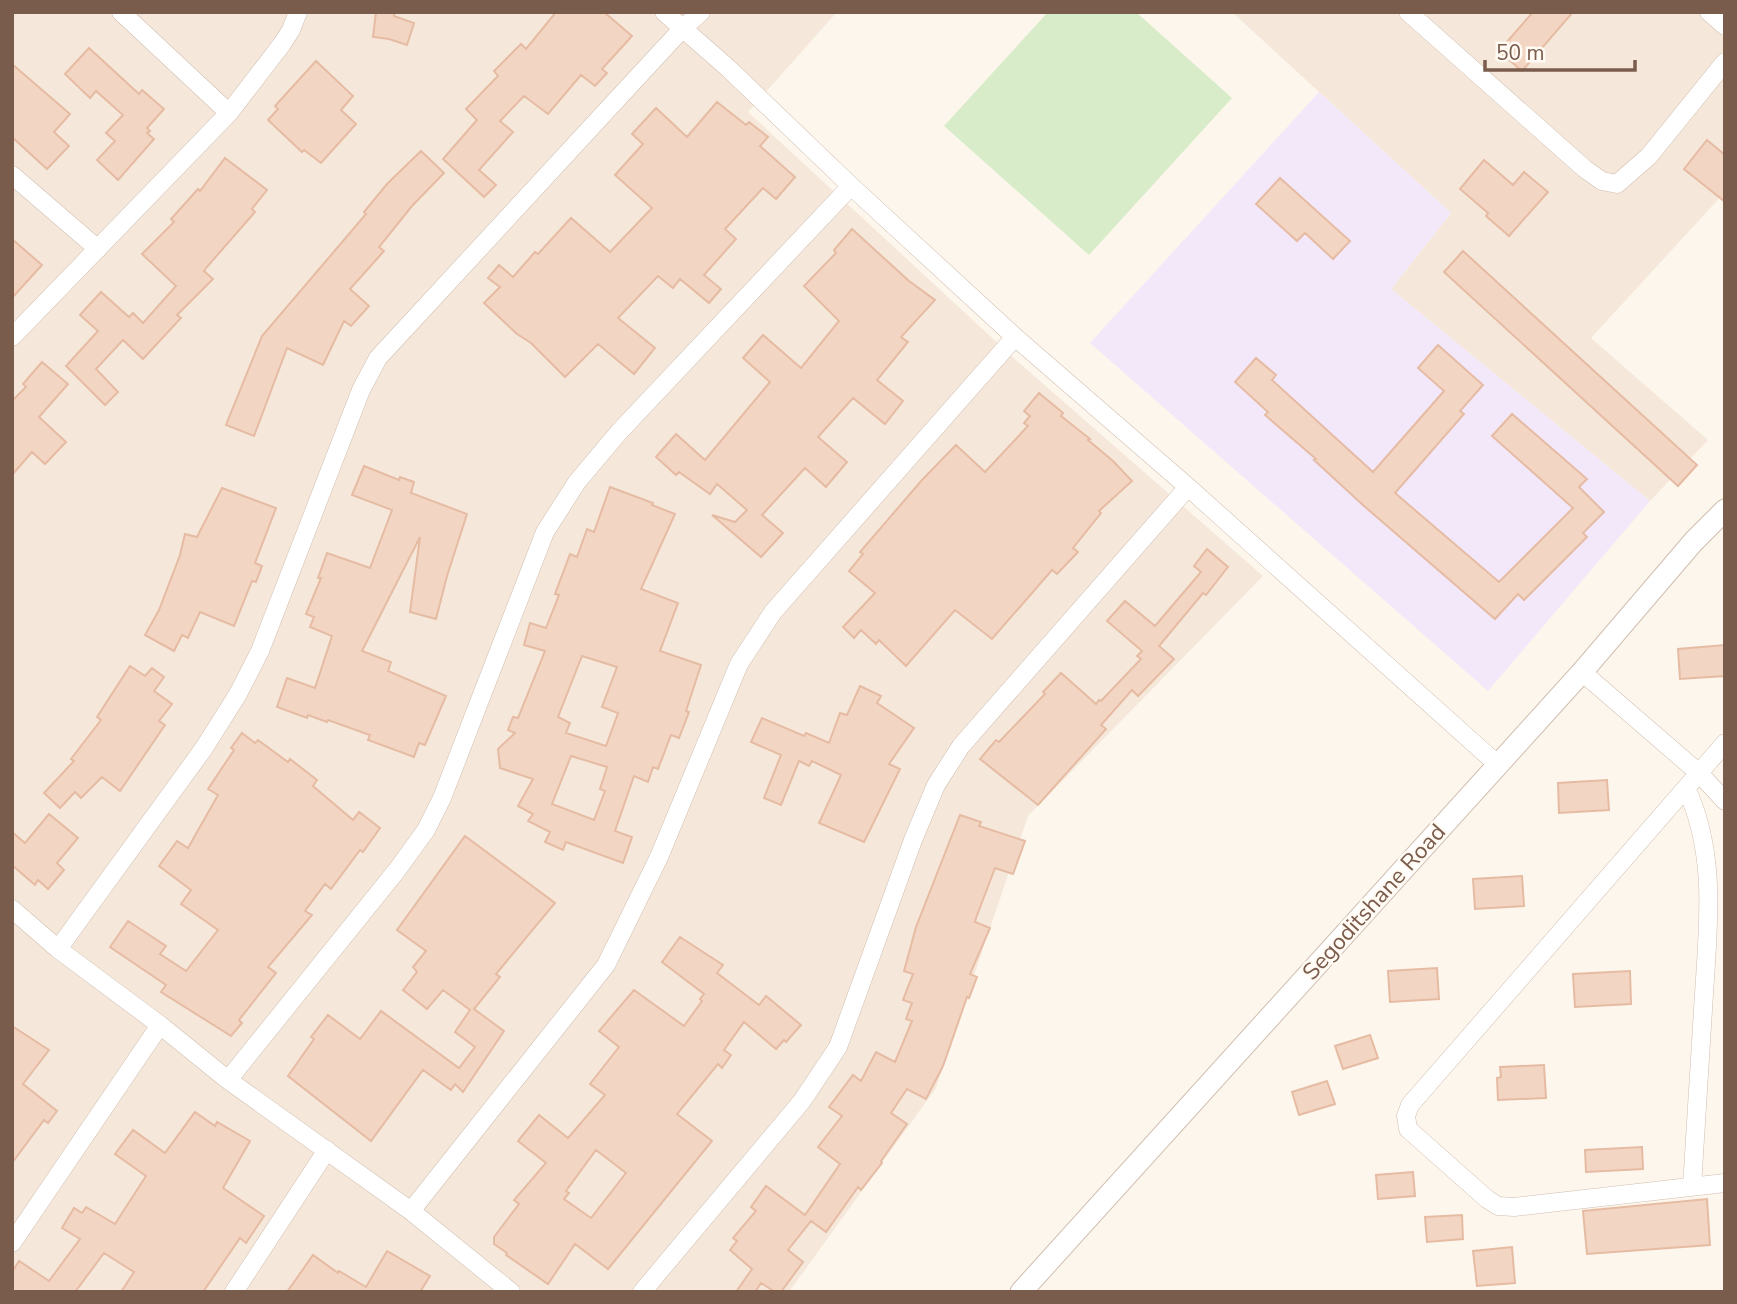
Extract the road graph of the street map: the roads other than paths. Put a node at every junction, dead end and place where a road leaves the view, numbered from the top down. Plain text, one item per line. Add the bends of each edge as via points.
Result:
1 (121, 12) edge
2 (298, 12) edge
3 (664, 12) edge
4 (701, 12) edge
5 (1408, 12) edge
6 (1709, 12) edge
7 (1725, 26) edge
8 (682, 29) junction
9 (1725, 62) edge
10 (229, 113) junction
11 (12, 175) edge
12 (851, 186) junction
13 (98, 249) junction
14 (12, 337) edge
15 (1015, 337) junction
16 (1188, 488) junction
17 (1725, 510) edge
18 (1582, 672) junction
19 (1725, 743) edge
20 (1497, 764) junction
21 (1699, 773) junction
22 (1686, 788) junction
23 (1725, 801) edge
24 (12, 909) edge
25 (58, 948) junction
26 (160, 1025) junction
27 (228, 1080) junction
28 (327, 1150) junction
29 (1725, 1183) edge
30 (1692, 1187) junction
31 (411, 1211) junction
32 (12, 1243) edge
33 (234, 1292) edge
34 (511, 1292) edge
35 (642, 1292) edge
36 (1021, 1292) edge

1 - 10 street
2 - 10 street via 282,44
3 - 8 street
4 - 8 street
5 - 9 street via 1585,169 1609,184 1617,184 1649,156
6 - 7 street
8 - 12 street
8 - 25 street via 378,358 361,390 260,650 237,694 204,748
10 - 13 street
11 - 13 street
12 - 15 street
12 - 27 street via 577,482 545,532 426,830
13 - 14 street
15 - 16 street
15 - 31 street via 773,612 739,664 659,857 606,965
16 - 20 street
16 - 35 street via 961,746 922,818 838,1047 802,1101
17 - 18 street, Segoditshane Road
18 - 20 street, Segoditshane Road
18 - 21 street
19 - 21 street
20 - 36 street, Segoditshane Road
21 - 22 street
21 - 23 street
22 - 30 street via 1704,845 1709,895
22 - 30 street via 1410,1105 1406,1116 1408,1129 1499,1206
24 - 25 street
25 - 26 street
26 - 27 street
26 - 32 street
27 - 28 street
28 - 31 street
28 - 33 street
29 - 30 street
31 - 34 street

